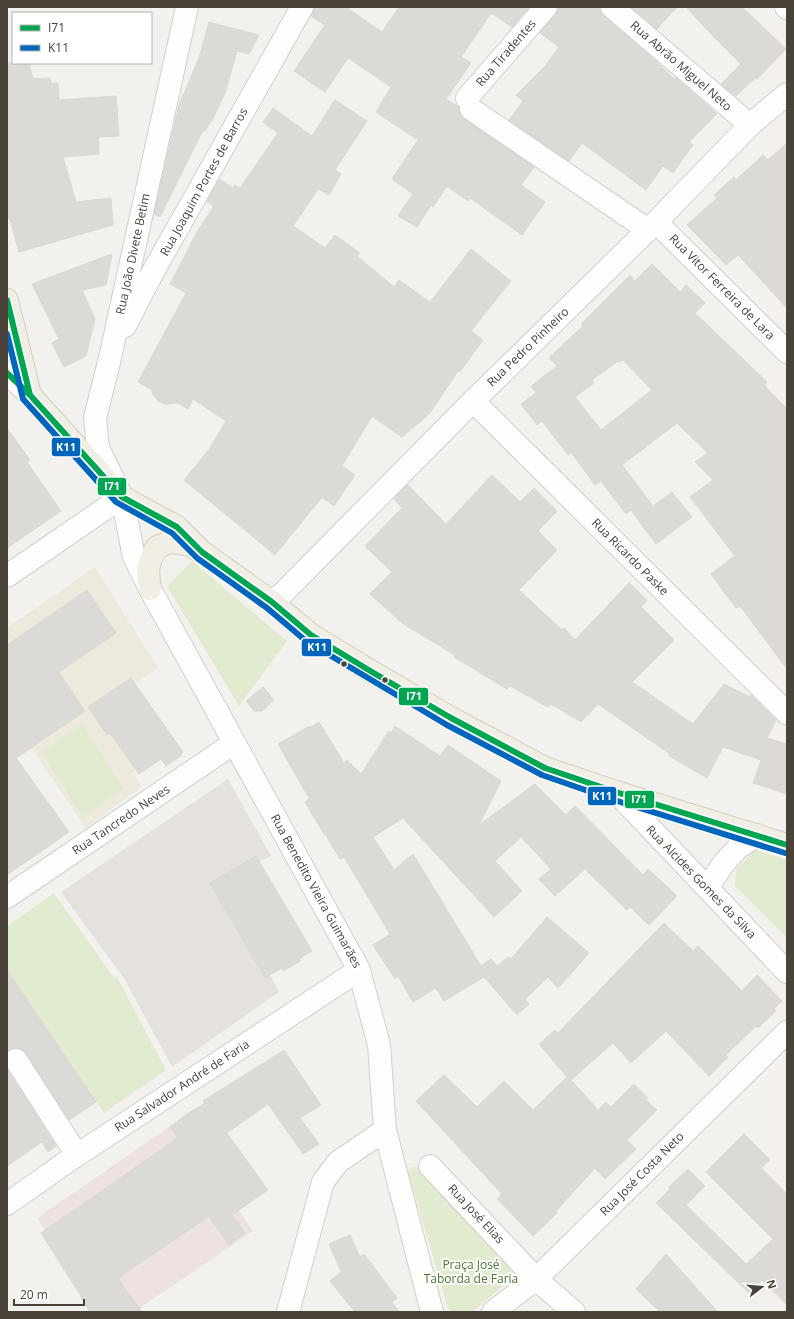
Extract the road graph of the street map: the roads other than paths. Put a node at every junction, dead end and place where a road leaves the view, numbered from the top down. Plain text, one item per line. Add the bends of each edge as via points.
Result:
1 (186, 7) edge
2 (302, 7) edge
3 (546, 7) edge
4 (612, 7) edge
5 (787, 94) edge
6 (469, 104) joint
7 (750, 125) junction
8 (652, 226) junction
9 (7, 300) edge
10 (787, 352) edge
11 (110, 358) junction
12 (7, 373) edge
13 (30, 395) junction
14 (473, 401) junction
15 (122, 497) junction
16 (202, 552) junction
17 (7, 576) edge
18 (150, 589) junction
19 (272, 602) junction
20 (787, 713) edge
21 (234, 743) junction
22 (616, 792) junction
23 (757, 835) junction
24 (787, 845) edge
25 (706, 888) junction
26 (7, 897) edge
27 (359, 970) junction
28 (787, 972) edge
29 (787, 1032) edge
30 (16, 1060) dead end
31 (385, 1130) junction
32 (77, 1155) junction
33 (430, 1166) dead end
34 (8, 1201) edge
35 (536, 1278) junction
36 (288, 1312) edge
37 (432, 1312) edge
38 (493, 1312) edge
39 (574, 1312) edge

1 - 11 street, Rua João Divete Betim
2 - 11 street, Rua Joaquim Portes de Barros via 154,270
3 - 6 street, Rua Tiradentes
4 - 7 street, Rua Abrão Miguel Neto
5 - 7 street, Rua Pedro Pinheiro
6 - 8 street, Rua Vitor Ferreira de Lara
7 - 8 street, Rua Pedro Pinheiro
8 - 10 street, Rua Vitor Ferreira de Lara
8 - 14 street, Rua Pedro Pinheiro
9 - 13 main road
11 - 15 street, Rua João Divete Betim via 95,418 98,448
12 - 13 street
13 - 15 main road
14 - 19 street, Rua Pedro Pinheiro
14 - 20 street, Rua Ricardo Paske
15 - 16 main road via 176,528
15 - 17 street
15 - 18 street, Rua Benedito Vieira Guimarães via 134,557
16 - 18 main road via 187,544 170,542 157,547 150,560 147,574
16 - 19 main road
18 - 21 street, Rua Benedito Vieira Guimarães
19 - 22 main road via 311,635 451,718 545,768
21 - 26 street, Rua Tancredo Neves
21 - 27 street, Rua Benedito Vieira Guimarães
22 - 23 main road
22 - 25 street, Rua Alcides Gomes da Silva
23 - 24 main road
23 - 25 street via 733,853
25 - 28 street, Rua Alcides Gomes da Silva
27 - 31 street, Rua Benedito Vieira Guimarães via 379,1045
27 - 32 street, Rua Salvador André de Faria
29 - 35 street, Rua José Costa Neto
30 - 32 street
31 - 36 street via 338,1162 323,1182
31 - 37 street, Rua Benedito Vieira Guimarães
32 - 34 street, Rua Salvador André de Faria
33 - 35 street, Rua José Elias
35 - 38 street, Rua José Costa Neto
35 - 39 street, Rua José Elias

